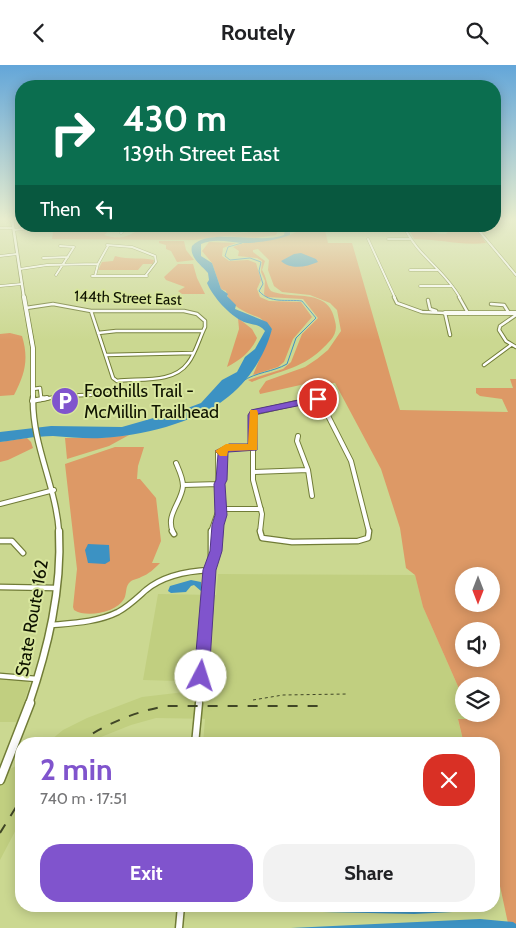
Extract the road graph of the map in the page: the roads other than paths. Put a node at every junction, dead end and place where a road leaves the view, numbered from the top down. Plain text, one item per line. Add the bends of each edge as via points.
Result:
1 (18, 259) edge
2 (67, 259) edge
3 (100, 259) edge
4 (156, 259) edge
5 (377, 259) edge
6 (426, 259) edge
7 (503, 259) edge
8 (98, 264) junction
9 (64, 265) junction
10 (20, 269) junction
11 (410, 270) dead end
12 (438, 270) junction
13 (56, 275) dead end
14 (516, 275) edge
15 (22, 284) junction
16 (0, 286) edge
17 (420, 286) dead end
18 (452, 286) junction
19 (428, 301) dead end
20 (490, 304) dead end
21 (26, 308) junction
22 (91, 311) junction
23 (444, 313) junction
24 (468, 313) junction
25 (509, 313) junction
26 (516, 314) edge
27 (203, 331) junction
28 (98, 333) junction
29 (450, 335) dead end
30 (511, 345) junction
31 (516, 347) edge
32 (193, 353) junction
33 (106, 355) junction
34 (484, 365) dead end
35 (33, 389) junction
36 (111, 394) dead end
37 (49, 397) junction
38 (32, 401) junction
39 (298, 436) dead end
40 (253, 448) junction
41 (176, 463) dead end
42 (308, 469) junction
43 (253, 472) junction
44 (220, 484) junction
45 (183, 485) junction
46 (54, 490) junction
47 (312, 496) dead end
48 (0, 504) edge
49 (219, 509) junction
50 (261, 509) junction
51 (174, 534) dead end
52 (0, 541) edge
53 (23, 553) dead end
54 (210, 570) junction
55 (0, 587) edge
56 (56, 588) junction
57 (50, 625) junction
58 (0, 676) edge
59 (37, 679) junction
60 (15, 737) edge
61 (196, 737) edge
62 (15, 738) edge
63 (1, 775) edge
64 (180, 912) edge
65 (179, 928) edge

1 - 10 main road, State Route 162
2 - 9 street
3 - 8 street
4 - 8 street via 147,275 93,276
5 - 23 street via 398,304 422,312
6 - 12 street
7 - 14 street
8 - 9 street
9 - 10 street
9 - 13 street
10 - 15 main road, State Route 162
11 - 12 street
12 - 18 street
15 - 16 street
15 - 21 main road, State Route 162
17 - 18 street
18 - 24 street
19 - 23 street via 431,309
20 - 25 street via 504,305
21 - 22 street, 144th Street East via 57,305
21 - 35 main road, State Route 162 via 34,352
22 - 27 street, 144th Street East via 180,311 200,316 205,322
22 - 28 street
23 - 24 main road
23 - 29 street
24 - 25 main road
25 - 26 main road
26 - 30 street via 499,330
27 - 28 street
27 - 32 street
28 - 33 street
30 - 31 street
30 - 34 street
32 - 33 street
32 - 33 street via 186,365 173,374 117,381 113,378
35 - 37 street via 40,388 42,397
35 - 38 main road, State Route 162
36 - 37 street
37 - 38 street
38 - 46 main road, State Route 162 via 34,422
39 - 42 street
40 - 43 street
40 - 44 street via 223,450 217,466
40 - 50 street via 254,412 320,399 351,461 368,538 292,542 261,537
41 - 45 street
42 - 43 street
42 - 47 street
43 - 50 street
44 - 45 street
44 - 49 street
45 - 51 street via 171,516 170,527
46 - 48 street
46 - 56 main road, State Route 162 via 59,533
49 - 50 street
49 - 54 street via 216,551
52 - 53 street via 12,541
54 - 57 street via 168,577 103,619
54 - 61 street
55 - 56 street
56 - 57 main road, State Route 162
57 - 59 main road, State Route 162
58 - 59 street
59 - 60 main road, State Route 162
62 - 63 main road, State Route 162
64 - 65 street

